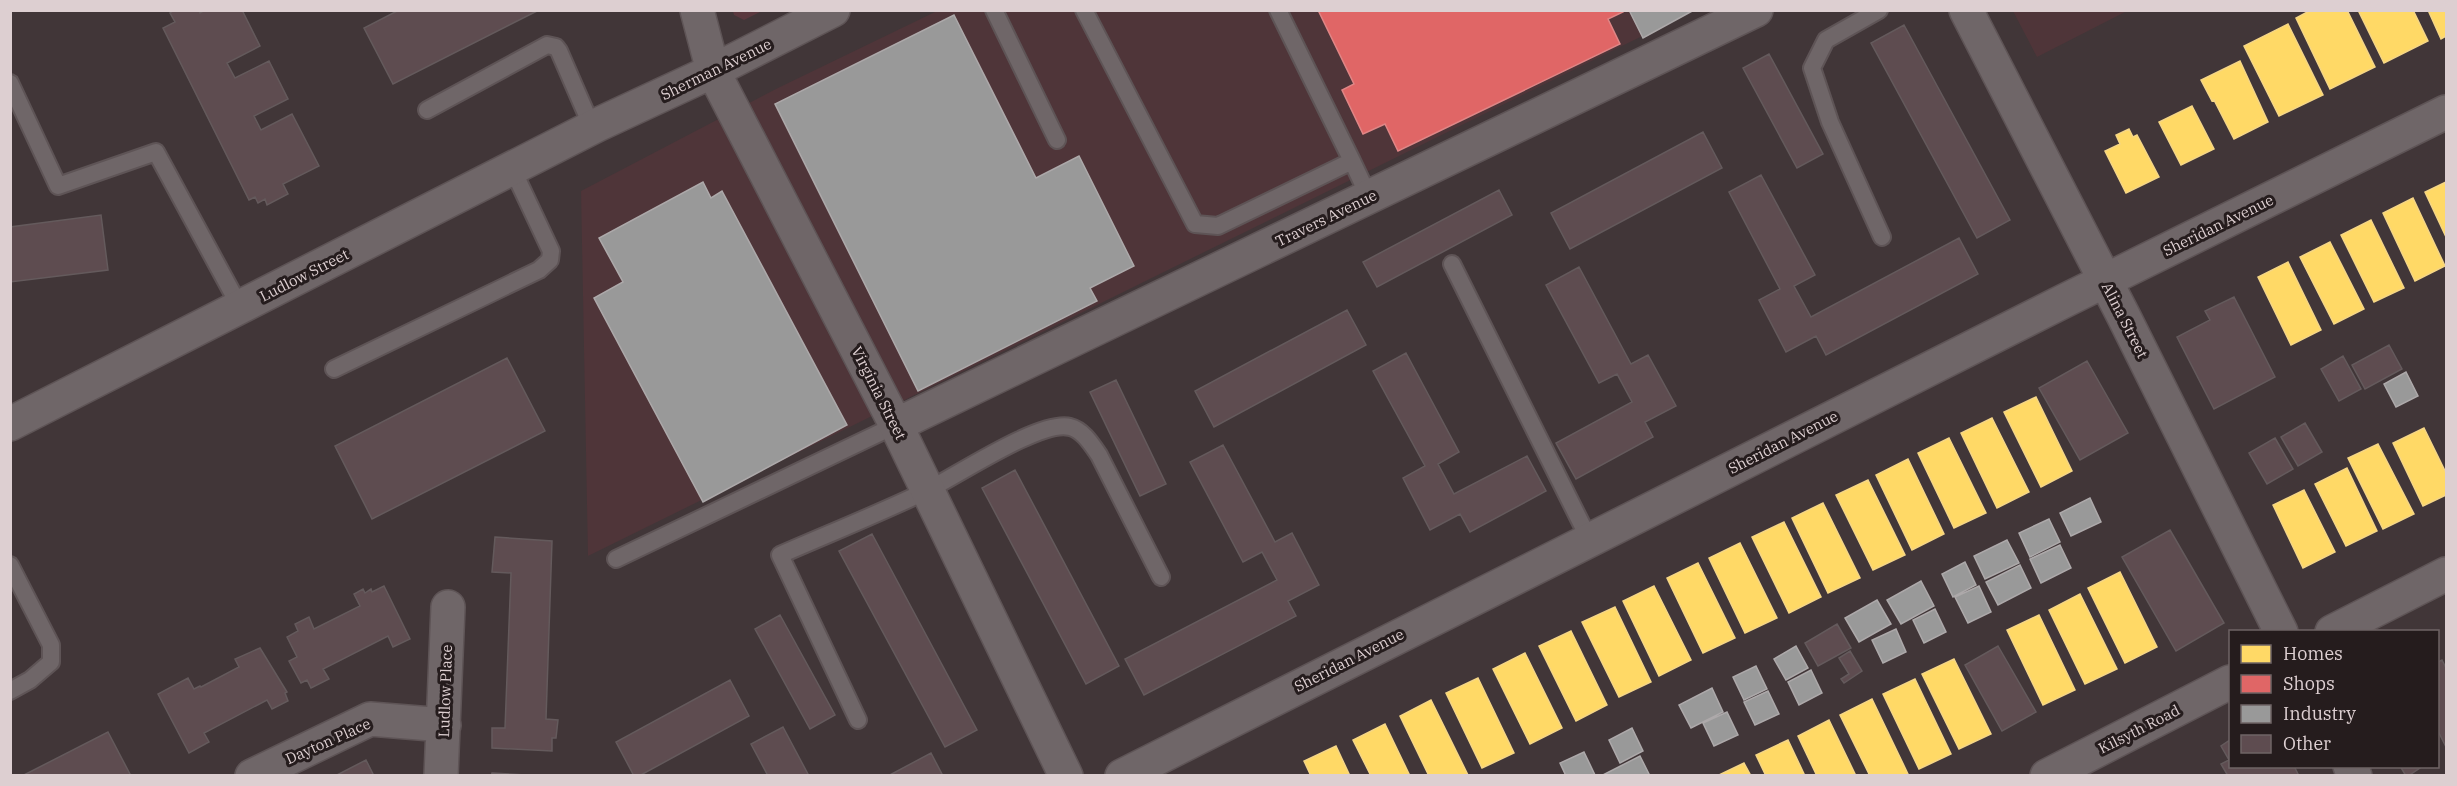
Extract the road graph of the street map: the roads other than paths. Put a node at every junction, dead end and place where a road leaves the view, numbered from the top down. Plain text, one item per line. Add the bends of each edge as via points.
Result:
1 (697, 10) edge
2 (833, 10) edge
3 (994, 10) edge
4 (1084, 10) edge
5 (1278, 10) edge
6 (1756, 10) edge
7 (1879, 10) edge
8 (1966, 10) edge
9 (713, 71) junction
10 (10, 83) edge
11 (427, 110) dead end
12 (2446, 112) edge
13 (595, 126) junction
14 (1057, 140) dead end
15 (1352, 161) junction
16 (512, 168) junction
17 (1369, 197) junction
18 (1882, 237) dead end
19 (1452, 264) dead end
20 (2105, 280) junction
21 (240, 307) junction
22 (334, 369) dead end
23 (10, 424) edge
24 (896, 425) junction
25 (927, 490) junction
26 (1589, 539) junction
27 (616, 559) dead end
28 (10, 565) edge
29 (2446, 574) edge
30 (1161, 577) dead end
31 (448, 607) dead end
32 (2280, 630) edge
33 (2336, 630) edge
34 (2229, 683) edge
35 (10, 691) edge
36 (858, 720) dead end
37 (444, 725) junction
38 (252, 776) edge
39 (441, 776) edge
40 (1066, 776) edge
41 (1122, 776) edge
42 (2048, 776) edge

1 - 9 street, Virginia Street
2 - 9 street, Sherman Avenue
3 - 14 lane
4 - 15 lane via 1195,224 1218,226
5 - 15 lane
6 - 17 street, Travers Avenue
7 - 18 lane via 1826,40 1812,68 1830,122
8 - 20 street, Alina Street
9 - 13 street, Sherman Avenue
9 - 24 street, Virginia Street
10 - 21 lane via 58,186 156,152
11 - 13 lane via 547,45 559,51
12 - 20 street, Sheridan Avenue
13 - 16 street, Ludlow Street
15 - 17 lane
16 - 21 street, Ludlow Street
16 - 22 lane via 551,251 550,260 539,270
17 - 24 street, Travers Avenue
19 - 26 lane
20 - 26 street, Sheridan Avenue
20 - 32 street, Alina Street
21 - 23 street, Ludlow Street
24 - 25 street, Virginia Street
24 - 27 lane
25 - 30 lane via 1028,437 1070,426 1086,437 1099,455
25 - 36 lane via 780,555
25 - 40 street, Virginia Street
26 - 41 street, Sheridan Avenue
28 - 35 lane via 51,645 51,662
29 - 33 street
31 - 37 street, Ludlow Place
34 - 42 street, Kilsyth Road
37 - 38 street, Dayton Place via 370,719
37 - 39 street, Ludlow Place

